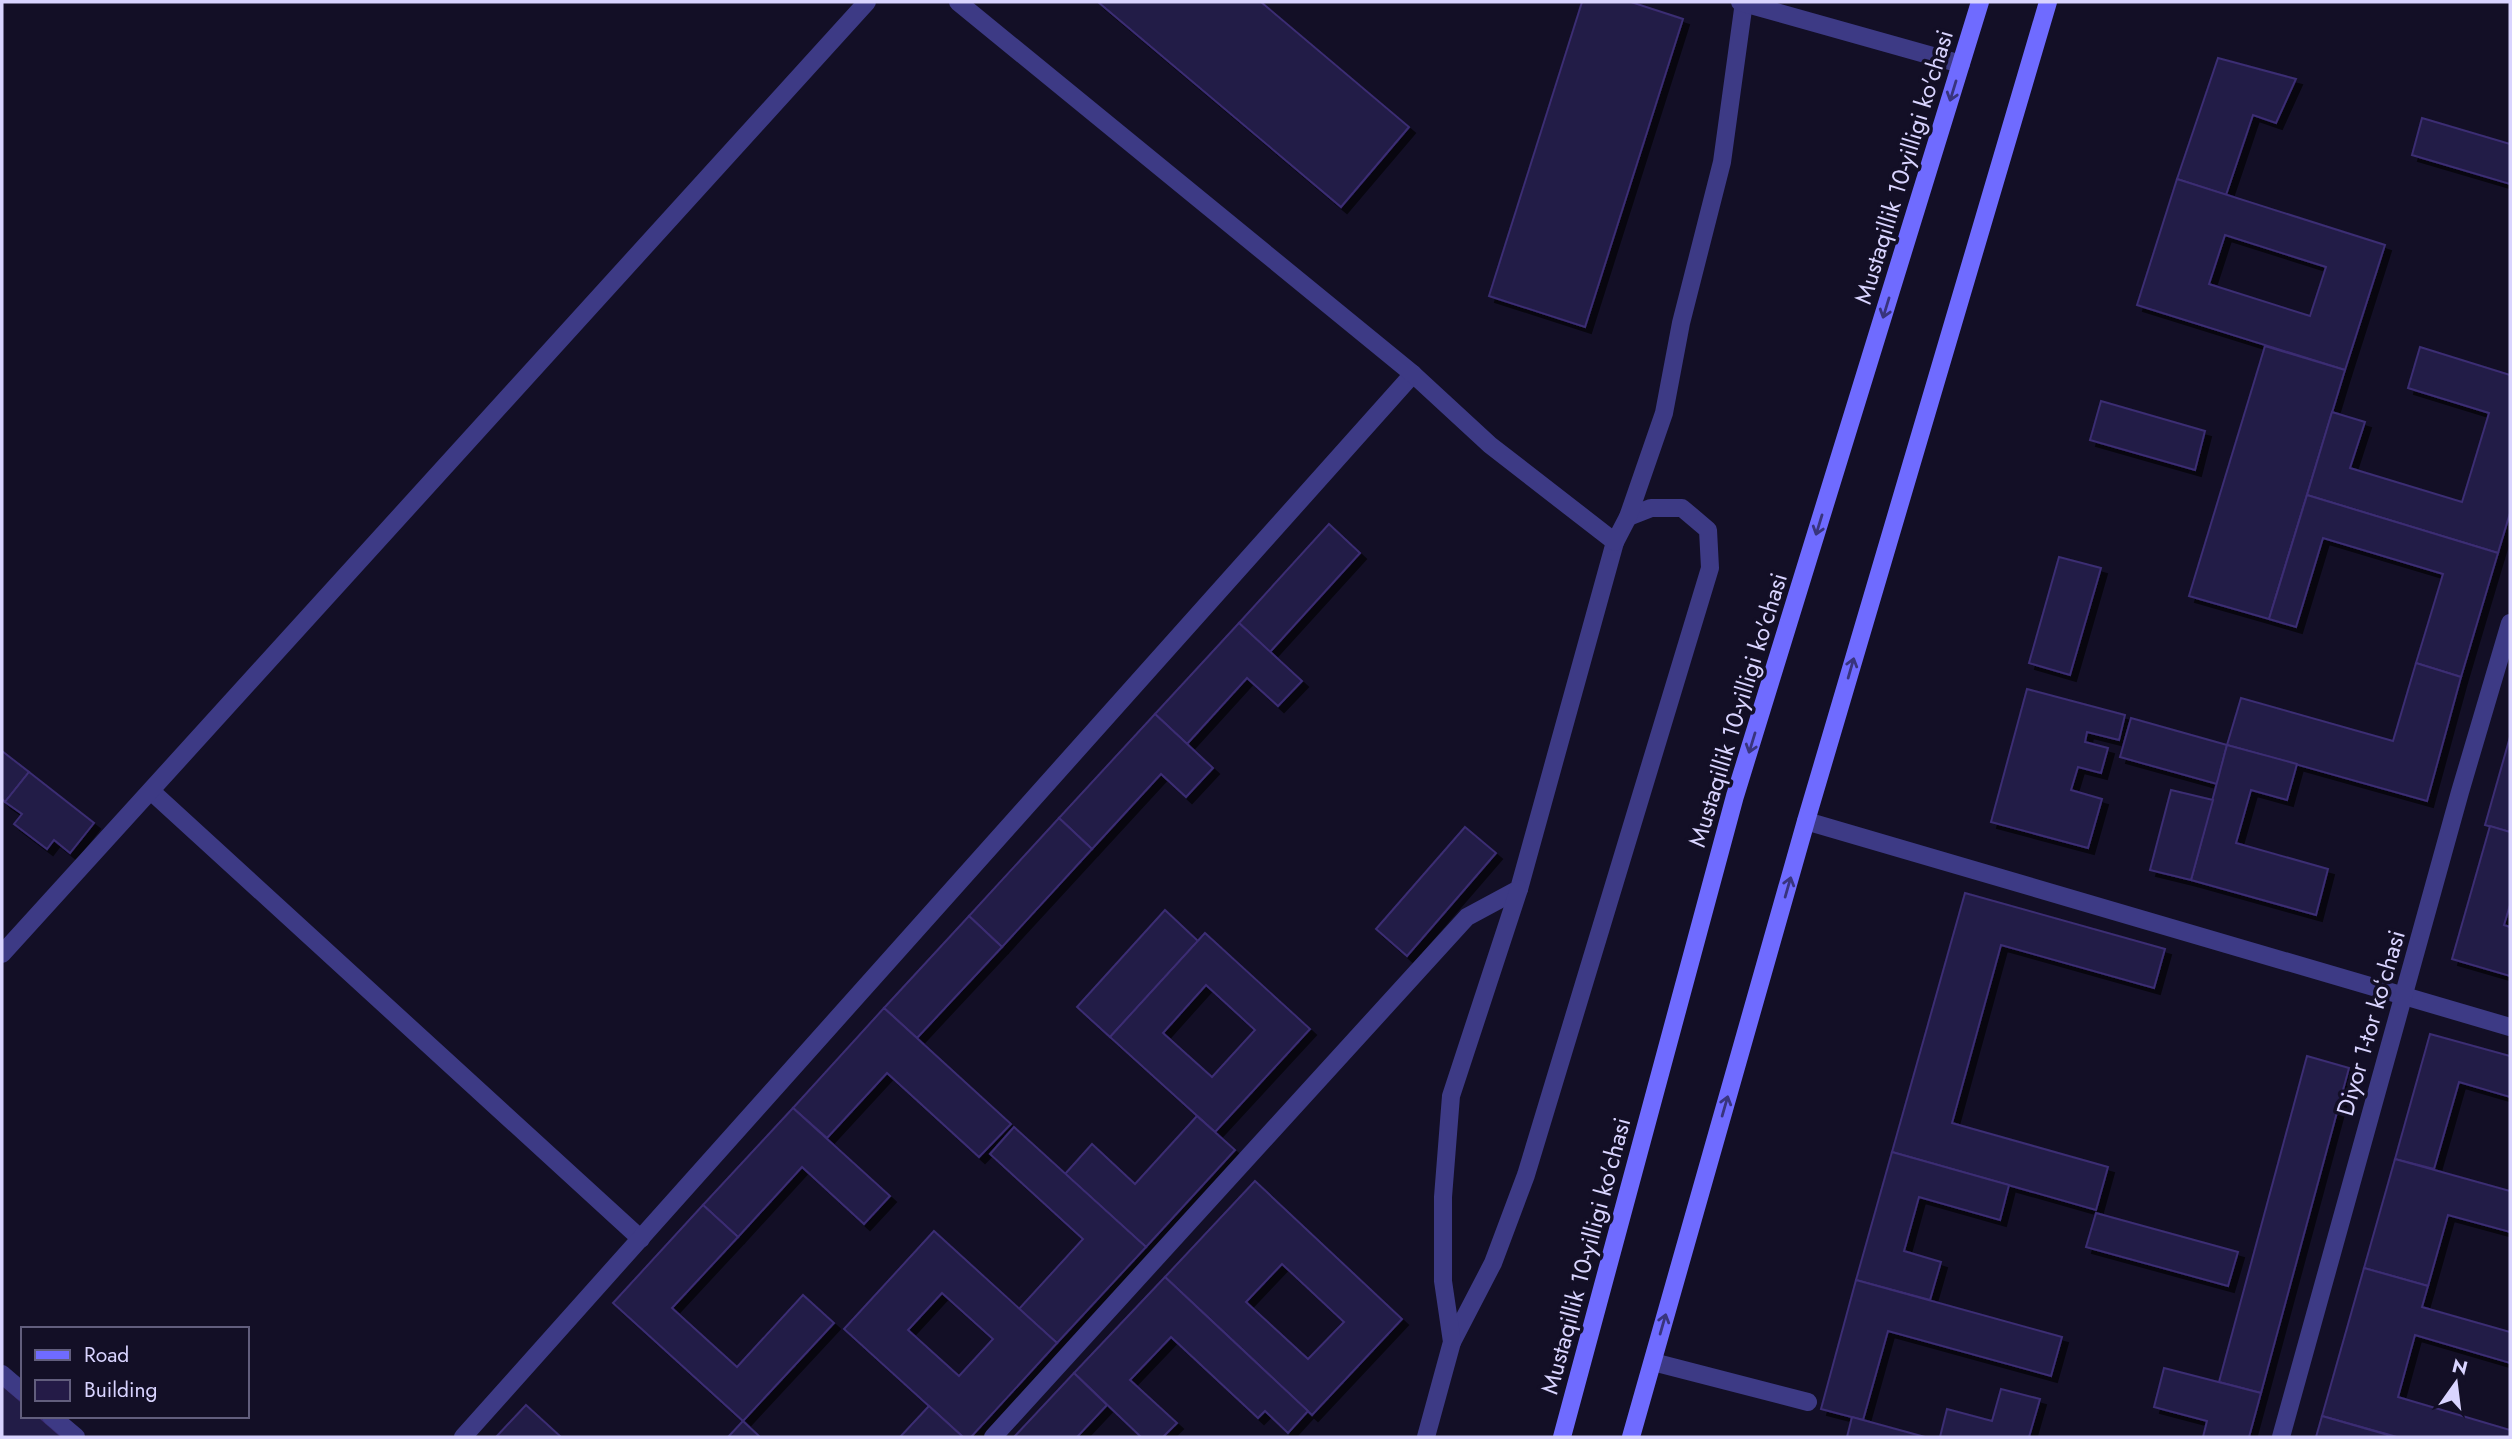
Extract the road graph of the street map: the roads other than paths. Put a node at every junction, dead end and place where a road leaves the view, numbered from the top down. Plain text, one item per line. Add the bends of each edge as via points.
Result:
1 (867, 2) edge
2 (958, 2) edge
3 (1980, 2) edge
4 (2048, 2) edge
5 (1742, 3) edge
6 (1961, 64) junction
7 (1413, 374) junction
8 (1628, 517) junction
9 (1615, 542) junction
10 (2510, 623) edge
11 (151, 791) junction
12 (1806, 821) junction
13 (1519, 889) junction
14 (2, 954) edge
15 (2403, 996) junction
16 (2510, 1027) edge
17 (641, 1239) junction
18 (1452, 1342) junction
19 (1653, 1362) junction
20 (2, 1374) edge
21 (21, 1390) edge
22 (1808, 1402) dead end
23 (53, 1418) edge
24 (76, 1437) edge
25 (463, 1437) edge
26 (993, 1437) edge
27 (1426, 1437) edge
28 (1562, 1437) edge
29 (1631, 1437) edge
30 (2281, 1437) edge

1 - 11 street
2 - 7 street
3 - 6 main road, Mustaqillik 10-yilligi ko'chasi
12 -> 4 main road
5 - 6 street
5 - 8 street via 1722,162 1681,323 1664,413
6 -> 28 main road, Mustaqillik 10-yilligi ko'chasi via 1735,796
7 - 9 street via 1490,445
7 - 17 street
8 - 9 street
8 - 18 street via 1651,508 1682,508 1708,530 1710,568 1526,1175 1493,1263
9 - 13 street
10 - 15 street, Diyor 1-tor koʻchasi
11 - 14 street
11 - 17 street
12 - 15 street
19 -> 12 main road
13 - 18 street via 1451,1096 1443,1197 1443,1281
13 - 26 street via 1467,917
15 - 16 street
15 - 30 street, Diyor 1-tor koʻchasi
17 - 25 street
18 - 27 street
19 - 22 street
19 - 29 main road
20 - 21 street
23 - 24 street

